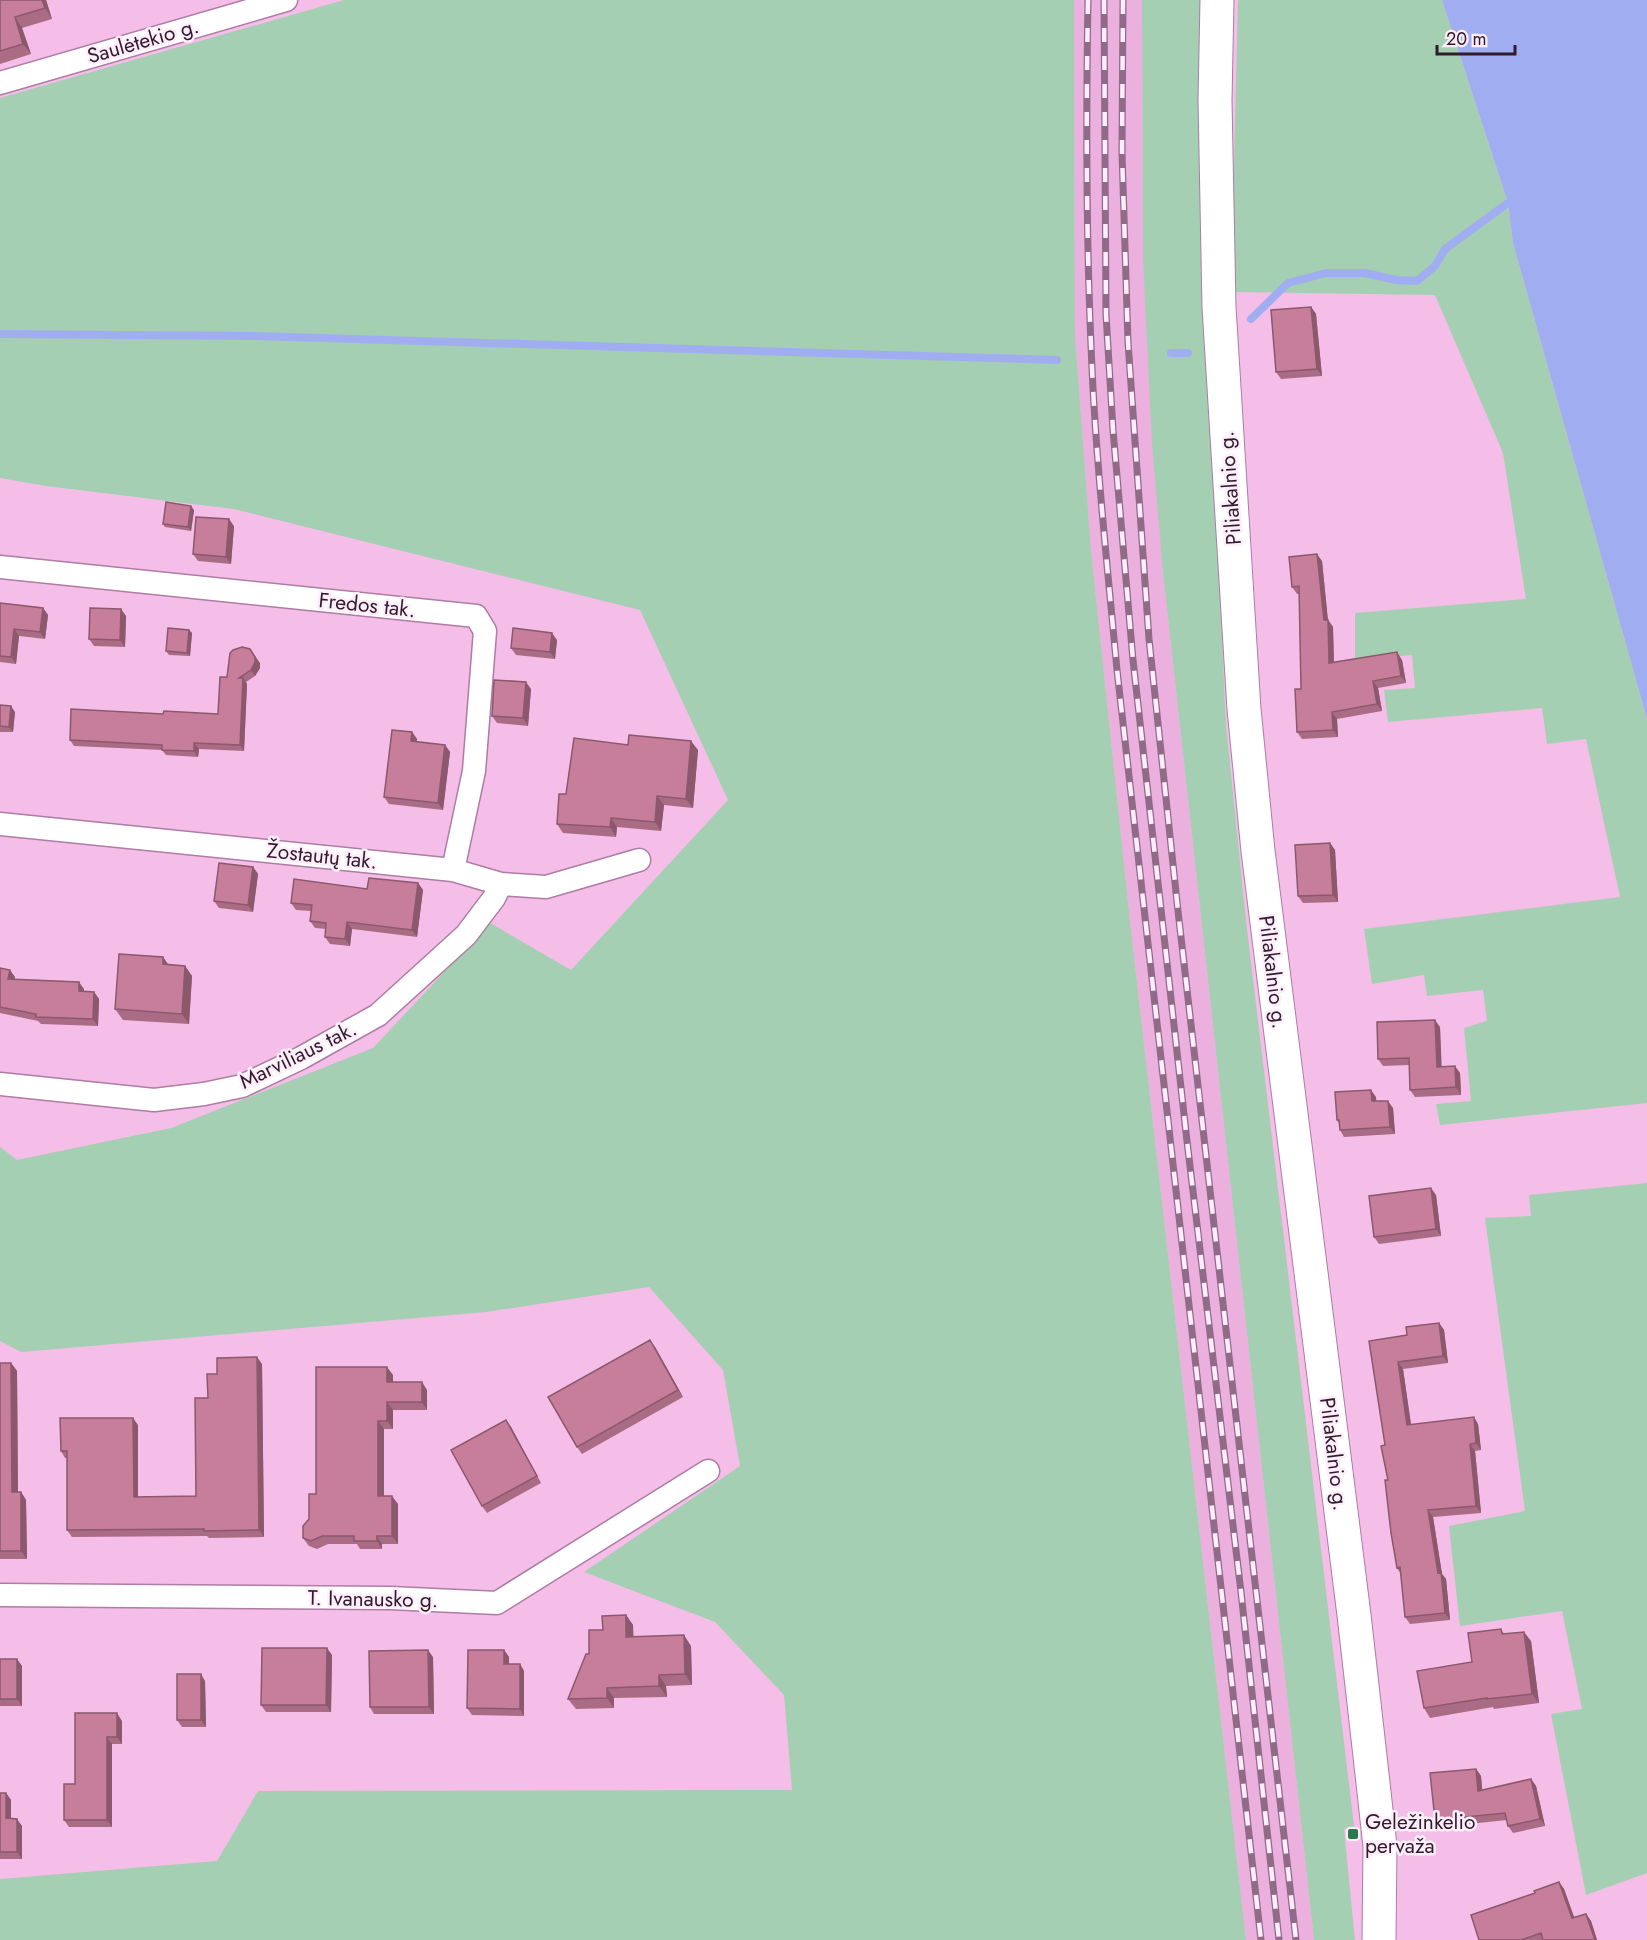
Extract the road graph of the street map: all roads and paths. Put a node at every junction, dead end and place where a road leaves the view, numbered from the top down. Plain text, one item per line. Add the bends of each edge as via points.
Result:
1 (286, 0) edge
2 (1217, 0) edge
3 (0, 83) edge
4 (0, 567) edge
5 (0, 824) edge
6 (639, 860) dead end
7 (453, 870) junction
8 (501, 884) junction
9 (0, 1084) edge
10 (708, 1471) dead end
11 (0, 1595) edge
12 (1379, 1940) edge

1 - 3 street, Saulėtekio g.
2 - 12 main road, Piliakalnio g. via 1219,307 1244,710 1259,862 1380,1846
4 - 7 street, Fredos tak. via 476,616 485,631 474,771
5 - 7 street, Žostautų tak.
6 - 8 street, Žostautų tak. via 546,886
7 - 8 street, Žostautų tak.
8 - 9 street, Marviliaus tak. via 466,935 378,1015 301,1059 242,1086 154,1100
10 - 11 street, T. Ivanausko g. via 497,1603 390,1598

